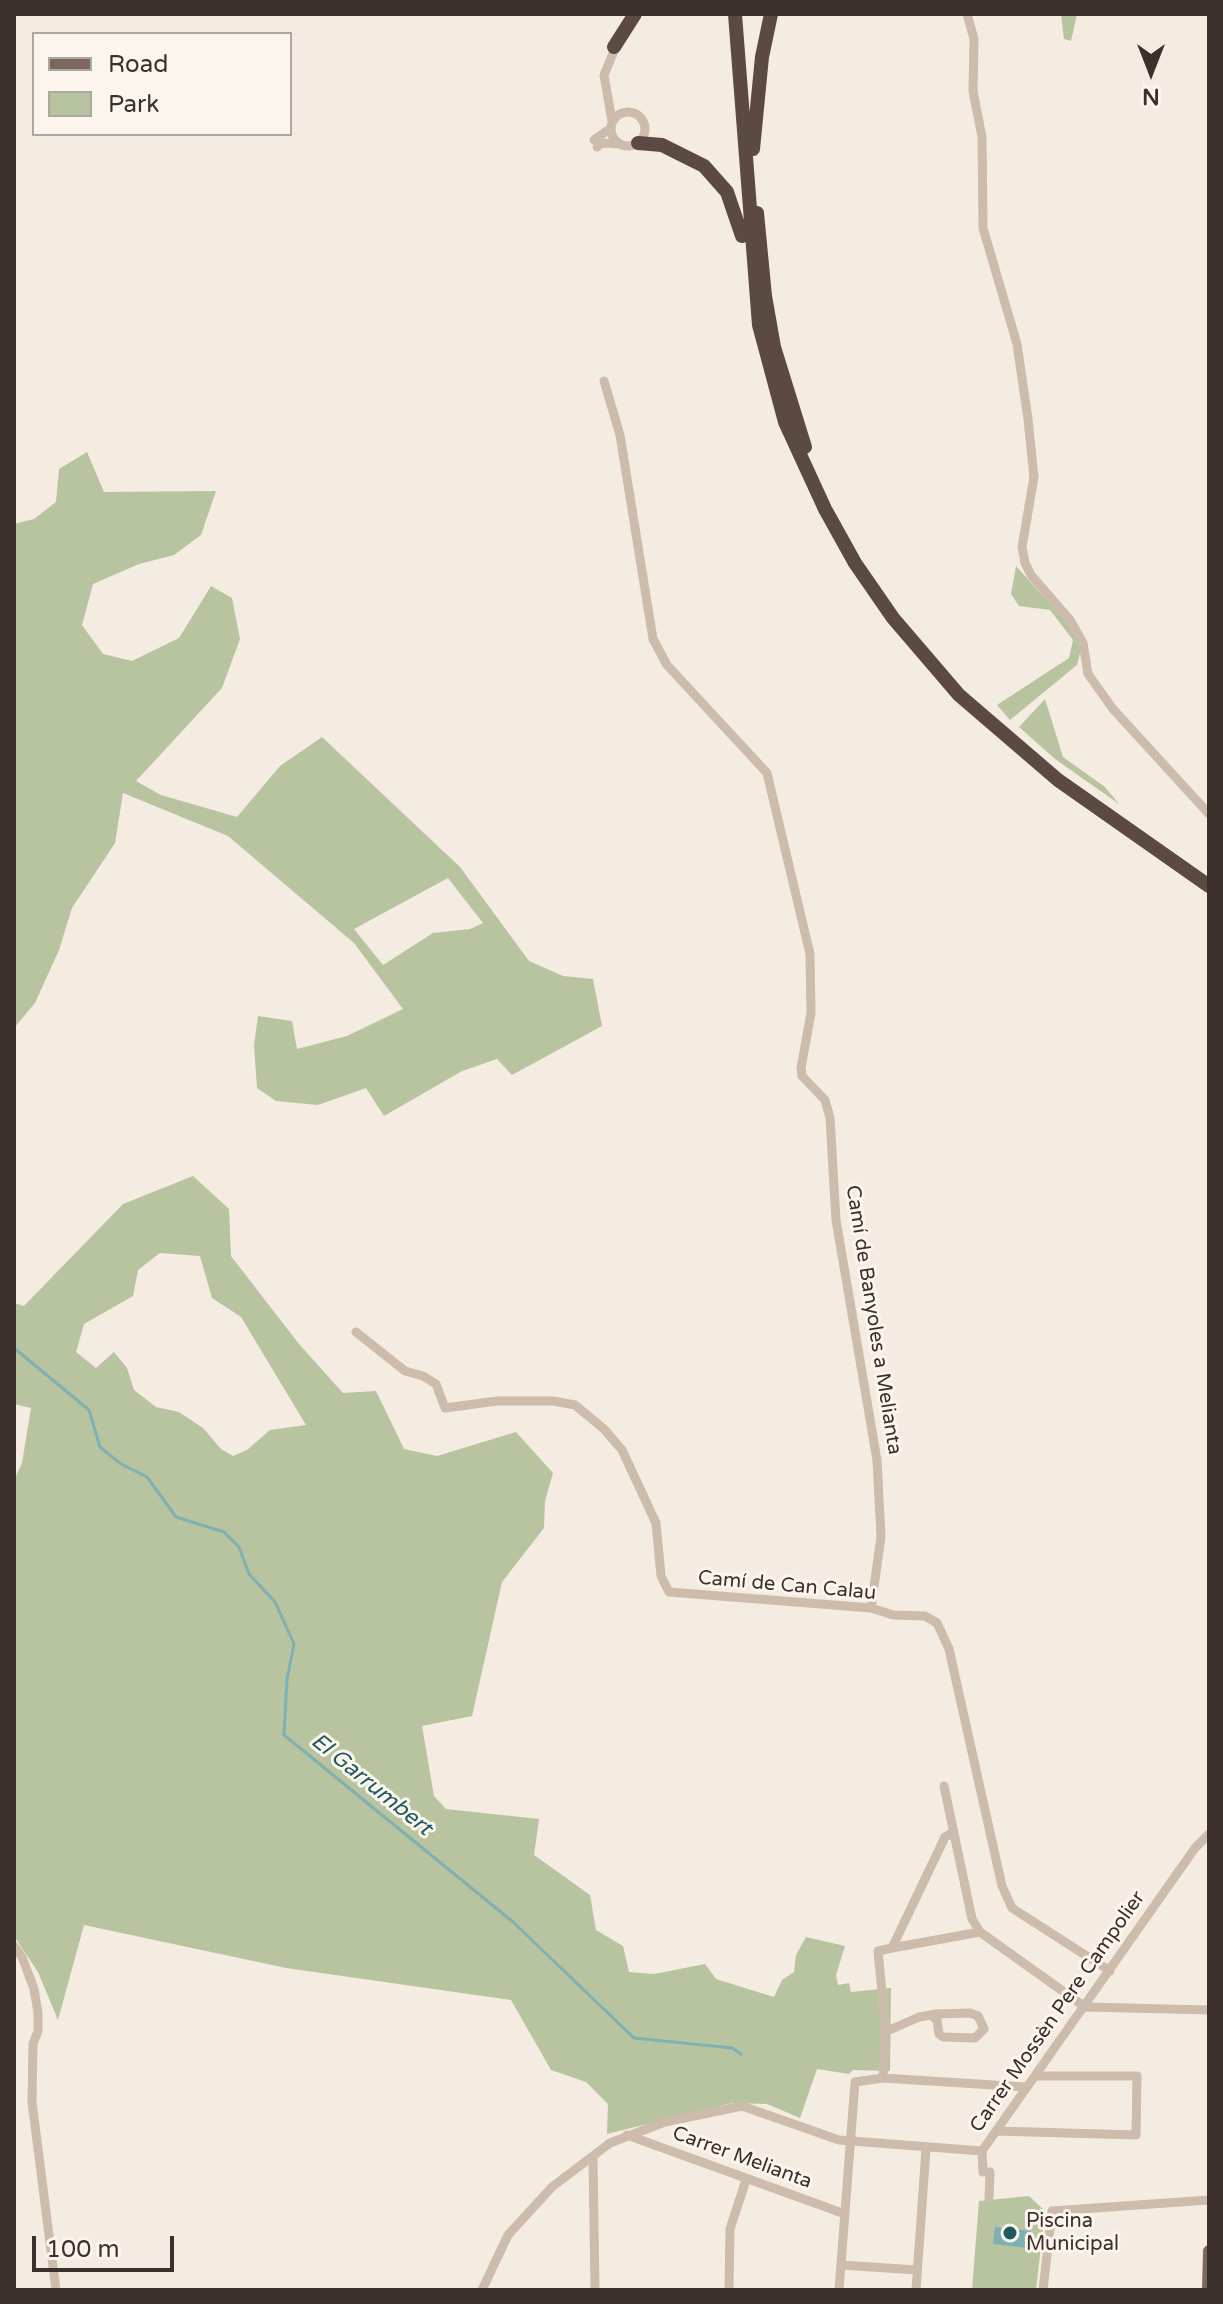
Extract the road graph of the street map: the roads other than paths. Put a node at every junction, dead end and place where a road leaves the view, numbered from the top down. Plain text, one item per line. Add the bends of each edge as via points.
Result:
1 (635, 14) edge
2 (643, 14) edge
3 (735, 14) edge
4 (743, 14) edge
5 (771, 14) edge
6 (967, 14) edge
7 (614, 47) junction
8 (609, 96) junction
9 (628, 111) junction
10 (612, 125) junction
11 (638, 143) junction
12 (620, 144) junction
13 (753, 149) junction
14 (752, 279) junction
15 (604, 381) dead end
16 (1209, 814) edge
17 (1209, 876) edge
18 (1209, 886) edge
19 (356, 1332) dead end
20 (871, 1608) junction
21 (944, 1786) dead end
22 (952, 1833) junction
23 (1209, 1834) edge
24 (1195, 1848) junction
25 (1209, 1849) edge
26 (980, 1932) junction
27 (14, 1946) edge
28 (892, 1948) junction
29 (1110, 1971) junction
30 (1085, 2007) junction
31 (1209, 2010) edge
32 (931, 2015) junction
33 (885, 2032) junction
34 (1036, 2076) junction
35 (883, 2078) junction
36 (1025, 2087) junction
37 (996, 2131) junction
38 (627, 2135) junction
39 (851, 2142) junction
40 (926, 2149) junction
41 (982, 2151) junction
42 (593, 2157) junction
43 (746, 2180) junction
44 (989, 2198) dead end
45 (1209, 2200) edge
46 (845, 2214) junction
47 (1209, 2251) edge
48 (841, 2265) junction
49 (917, 2270) junction
50 (56, 2290) edge
51 (482, 2290) edge
52 (595, 2290) edge
53 (729, 2290) edge
54 (839, 2290) edge
55 (916, 2290) edge
56 (1043, 2290) edge
57 (1208, 2290) edge

1 - 7 highway
2 - 7 street
3 - 14 highway
4 - 13 highway
5 - 13 highway
6 - 16 street via 982,137 983,228 1017,344 1028,419 1034,477 1022,547 1025,563 1076,631 1088,674 1113,709
7 - 8 street via 604,75
8 - 9 street
8 - 10 street
9 - 10 street
9 - 11 street via 645,123
10 - 12 street
10 - 12 street via 595,143
11 - 12 street
11 - 14 highway via 662,145 704,166 717,179 733,205
13 - 17 highway via 765,296 781,374 806,449 862,558 921,641 986,709 1062,773
14 - 18 highway via 785,422 838,533 893,618 959,695 1030,758
15 - 20 street, Camí de Banyoles a Melianta via 620,435 653,639 667,665 767,773 810,954 811,1013 802,1076 825,1100 830,1118 836,1220 877,1460 881,1537
19 - 20 street, Camí de Can Calau via 405,1371 436,1384 445,1408 553,1401 575,1405 604,1429 622,1450 656,1523 661,1576 669,1592
20 - 29 street, Camí de Can Calau via 925,1616 937,1623 949,1649 1002,1886 1012,1908
21 - 22 street
22 - 26 street via 972,1919
22 - 28 street via 945,1837
23 - 24 street, Carrer Mossèn Pere Campolier
24 - 25 street
24 - 29 street, Carrer Mossèn Pere Campolier
26 - 28 street
26 - 30 street
27 - 50 street via 30,1978 38,2013 32,2102
28 - 33 street via 878,1951
29 - 30 street, Carrer Mossèn Pere Campolier
30 - 31 street
30 - 34 street, Carrer Mossèn Pere Campolier
32 - 32 street via 970,2013 978,2016 984,2029 975,2038 943,2037
32 - 33 street
33 - 35 street
34 - 36 street, Carrer Mossèn Pere Campolier
34 - 37 street via 1137,2076 1136,2135
35 - 36 street
35 - 39 street via 855,2082
36 - 37 street, Carrer Mossèn Pere Campolier
37 - 41 street, Carrer Mossèn Pere Campolier
38 - 39 street, Carrer Mossèn Pere Campolier via 742,2106
38 - 42 street, Carrer Mossèn Pere Campolier
38 - 43 street, Carrer Melianta
39 - 40 street, Carrer Mossèn Pere Campolier
39 - 46 street
40 - 41 street, Carrer Mossèn Pere Campolier
40 - 49 street
41 - 44 street via 983,2172 990,2172
42 - 51 street, Carrer Mossèn Pere Campolier via 525,2213 494,2259
42 - 52 street
43 - 46 street, Carrer Melianta
43 - 53 street via 730,2229
45 - 56 street via 1052,2211
46 - 48 street
47 - 57 main road
48 - 49 street
48 - 54 street
49 - 55 street

